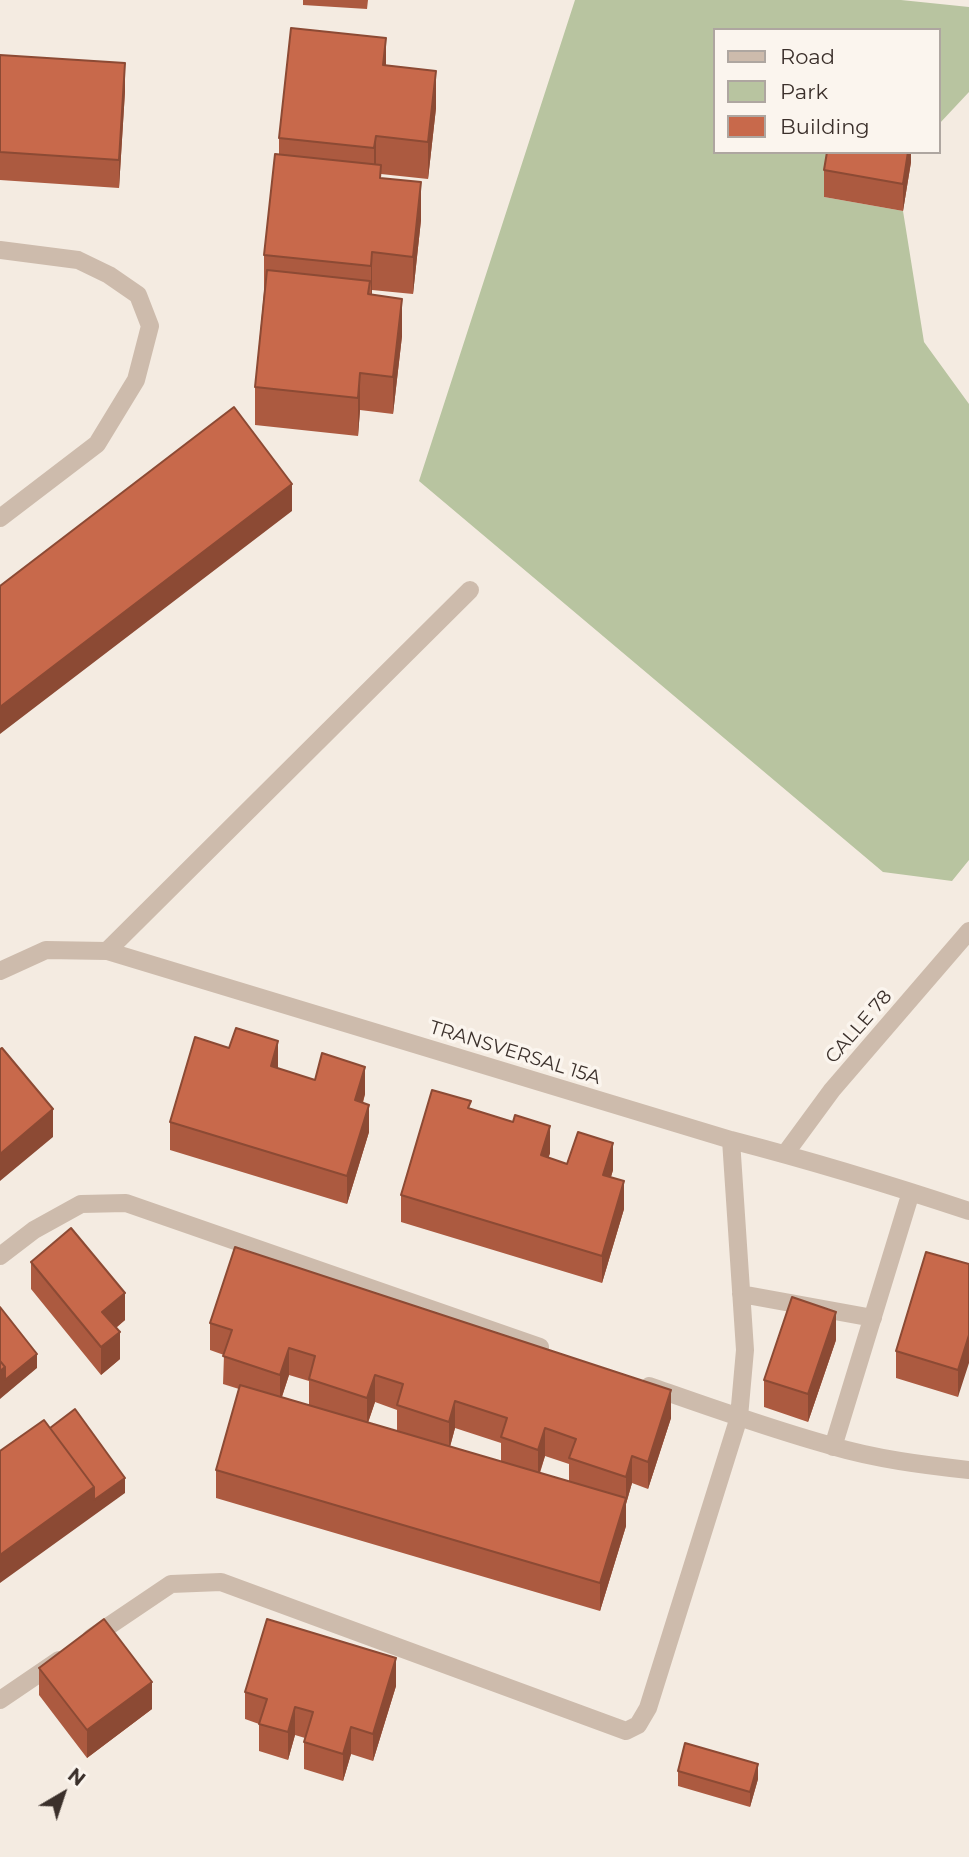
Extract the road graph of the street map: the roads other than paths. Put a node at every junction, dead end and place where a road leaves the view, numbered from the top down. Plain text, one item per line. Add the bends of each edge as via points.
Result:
1 (0, 250) edge
2 (0, 518) edge
3 (470, 590) dead end
4 (969, 931) edge
5 (107, 951) junction
6 (0, 971) edge
7 (732, 1140) junction
8 (785, 1154) junction
9 (911, 1192) junction
10 (969, 1211) edge
11 (0, 1255) edge
12 (741, 1294) junction
13 (873, 1318) junction
14 (557, 1353) edge
15 (635, 1381) edge
16 (739, 1417) junction
17 (833, 1447) junction
18 (969, 1470) edge
19 (0, 1700) edge

1 - 2 street via 78,260 109,275 138,295 150,326 136,380 97,444
3 - 5 street
4 - 8 street, CALLE 78 via 832,1090
5 - 6 street, TRANSVERSAL 15A via 46,950
5 - 7 street, TRANSVERSAL 15A
7 - 8 street, TRANSVERSAL 15A
7 - 12 street
8 - 9 street, TRANSVERSAL 15A
9 - 10 street, TRANSVERSAL 15A
9 - 13 street
11 - 14 street via 81,1204 126,1203
12 - 13 street
12 - 16 street via 745,1350
13 - 17 street
15 - 16 street
16 - 17 street
16 - 19 street via 648,1708 638,1725 626,1731 221,1582 171,1584
17 - 18 street

